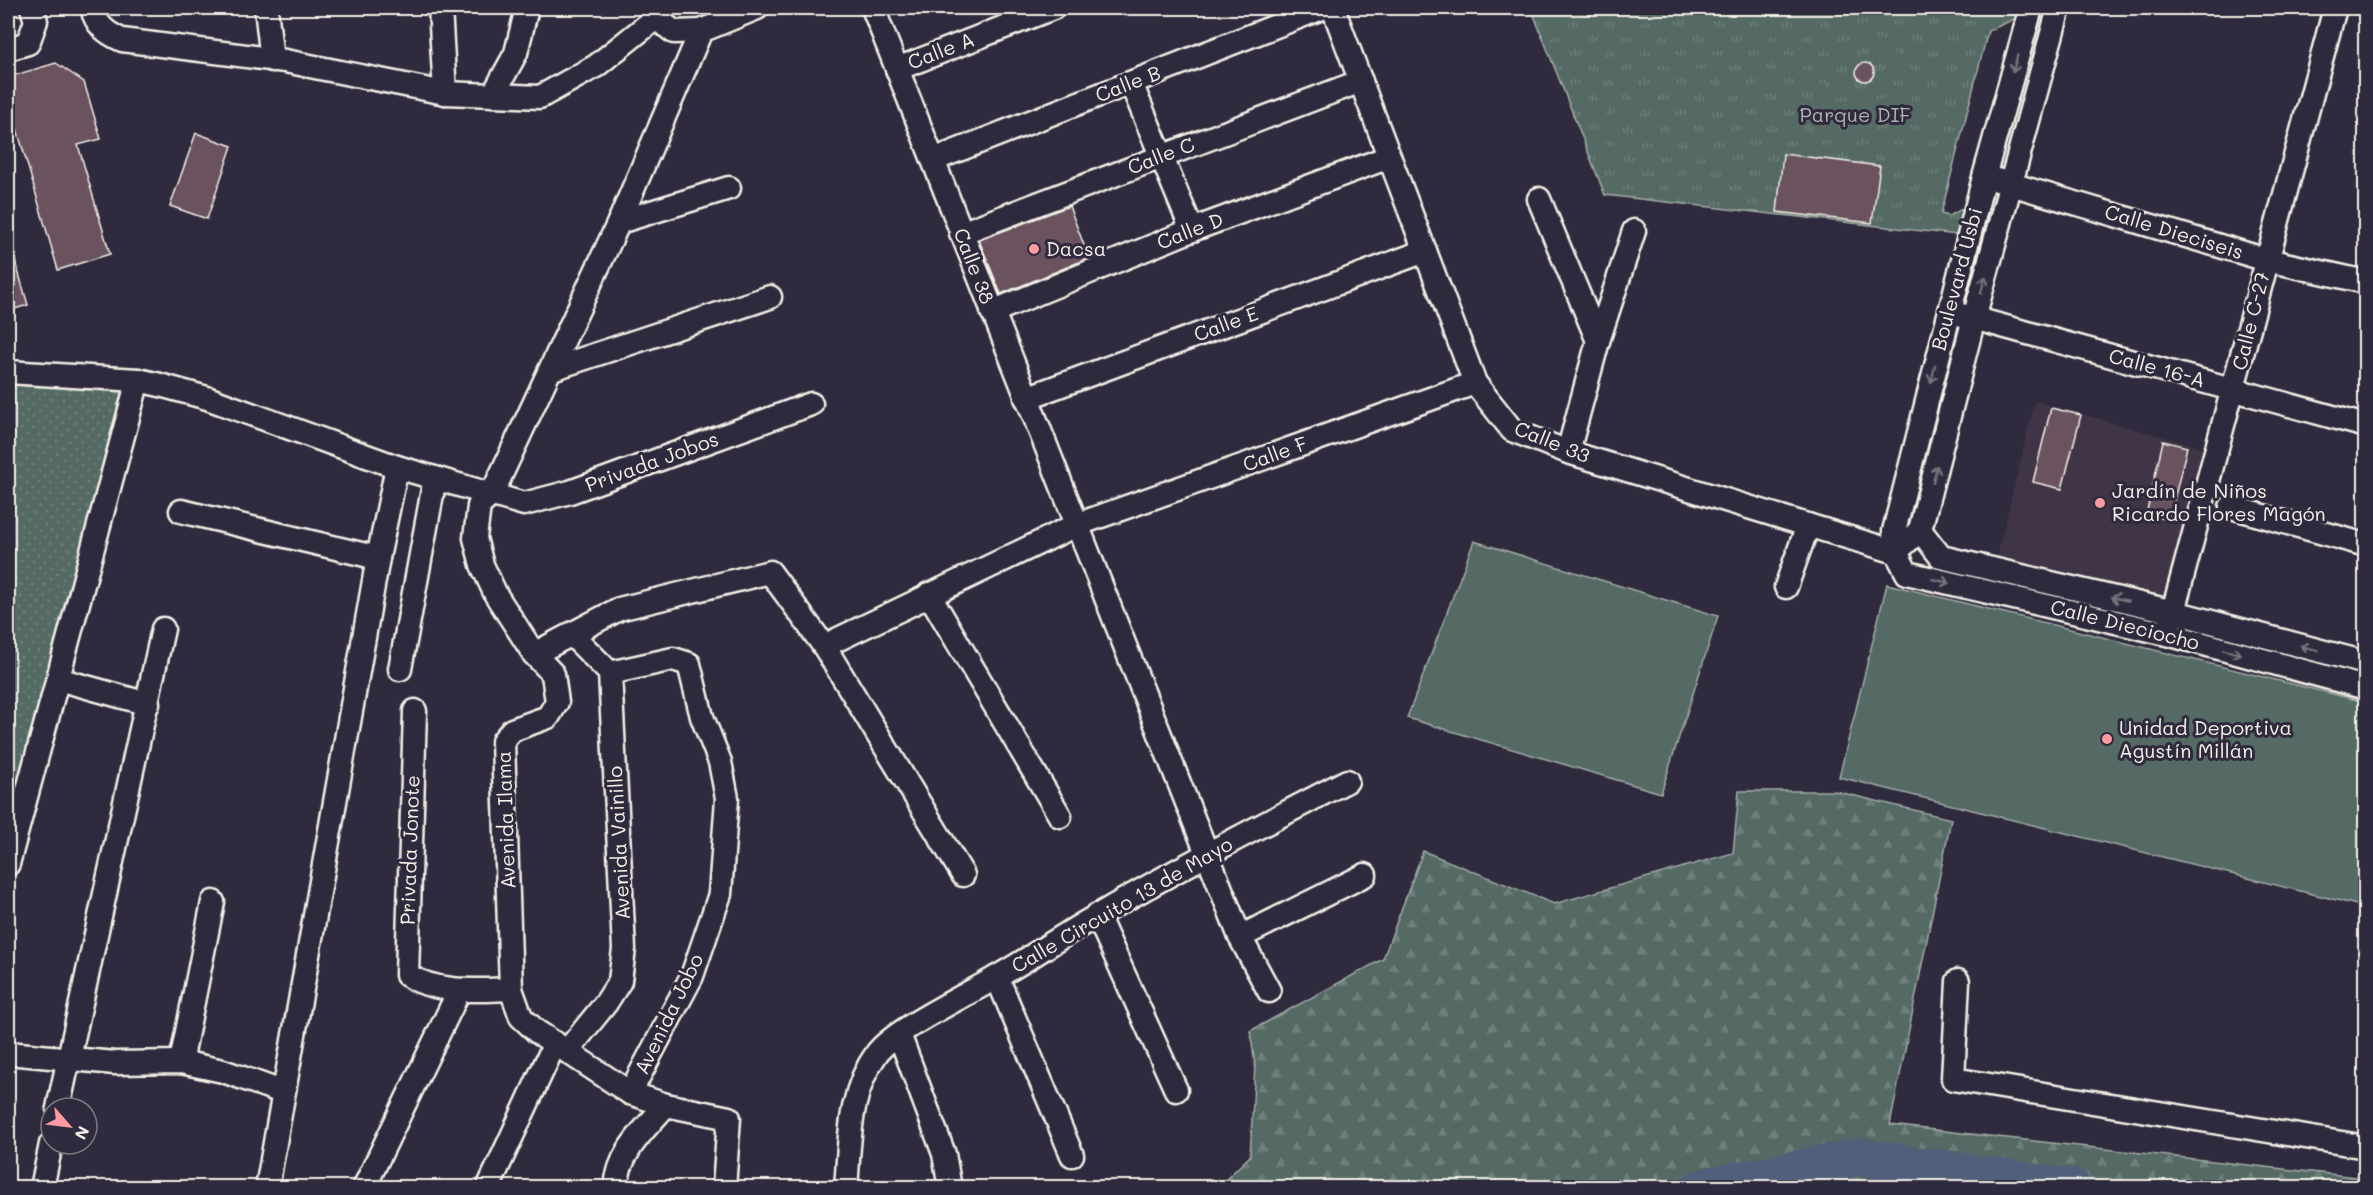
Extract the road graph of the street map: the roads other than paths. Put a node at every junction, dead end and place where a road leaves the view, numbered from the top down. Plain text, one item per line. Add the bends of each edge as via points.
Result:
1 (32, 8) edge
2 (92, 8) edge
3 (266, 8) edge
4 (440, 8) edge
5 (526, 8) edge
6 (757, 8) edge
7 (873, 8) edge
8 (1053, 8) edge
9 (1322, 8) edge
10 (1333, 8) edge
11 (2031, 8) edge
12 (2059, 8) edge
13 (2335, 8) edge
14 (654, 13) edge
15 (701, 31) junction
16 (8, 49) edge
17 (272, 60) junction
18 (897, 69) junction
19 (1361, 81) junction
20 (1131, 83) junction
21 (445, 93) junction
22 (492, 95) junction
23 (1161, 156) junction
24 (1389, 157) junction
25 (933, 160) junction
26 (1984, 177) junction
27 (2011, 184) junction
28 (729, 188) dead end
29 (1539, 199) dead end
30 (619, 222) junction
31 (1192, 230) junction
32 (1634, 231) dead end
33 (961, 233) junction
34 (1425, 251) junction
35 (2267, 260) junction
36 (2366, 282) edge
37 (770, 297) dead end
38 (992, 312) junction
39 (1948, 312) junction
40 (1974, 318) junction
41 (1598, 340) junction
42 (552, 369) junction
43 (8, 372) edge
44 (138, 380) junction
45 (1475, 383) junction
46 (2233, 389) junction
47 (1026, 398) junction
48 (811, 405) dead end
49 (2366, 426) edge
50 (1568, 452) junction
51 (397, 467) junction
52 (435, 478) junction
53 (492, 494) junction
54 (2231, 507) dead end
55 (181, 511) dead end
56 (1076, 525) junction
57 (1808, 525) junction
58 (1920, 530) junction
59 (2366, 545) edge
60 (1896, 552) junction
61 (378, 558) junction
62 (1786, 587) dead end
63 (929, 594) junction
64 (2174, 612) junction
65 (163, 629) dead end
66 (571, 634) junction
67 (2167, 634) junction
68 (824, 646) junction
69 (534, 654) junction
70 (2366, 663) edge
71 (400, 669) dead end
72 (610, 673) junction
73 (58, 679) junction
74 (2366, 688) edge
75 (148, 704) junction
76 (415, 711) dead end
77 (1347, 781) dead end
78 (1060, 816) dead end
79 (1207, 853) junction
80 (8, 864) edge
81 (963, 875) dead end
82 (1365, 875) dead end
83 (213, 902) dead end
84 (1097, 915) junction
85 (1240, 937) junction
86 (997, 977) junction
87 (1958, 981) dead end
88 (511, 989) junction
89 (459, 991) junction
90 (1269, 991) dead end
91 (899, 1034) junction
92 (562, 1047) junction
93 (8, 1053) edge
94 (69, 1059) junction
95 (181, 1062) junction
96 (1176, 1090) dead end
97 (282, 1092) junction
98 (630, 1093) junction
99 (61, 1096) edge
100 (666, 1106) junction
101 (2366, 1147) edge
102 (1072, 1155) dead end
103 (49, 1156) edge
104 (42, 1188) edge
105 (267, 1188) edge
106 (364, 1188) edge
107 (488, 1188) edge
108 (616, 1188) edge
109 (724, 1188) edge
110 (846, 1188) edge
111 (950, 1188) edge

1 - 16 street via 36,21 28,43
2 - 17 street via 94,18 106,33 122,40
3 - 17 street
4 - 21 street
5 - 22 street via 516,53
6 - 15 street
7 - 18 street, Calle 38
8 - 18 street, Calle A
9 - 20 street, Calle B
10 - 19 street, Calle 33
11 -> 26 street, Boulevard Usbi
12 - 27 street, Boulevard Usbi
13 - 35 street, Calle C-27
14 - 15 street via 674,32
14 - 22 street via 596,66 540,97
15 - 30 street, Avenida Ilama
17 - 21 street
18 - 25 street, Calle 38
19 - 23 street, Calle C
19 - 24 street, Calle 33
20 - 23 street
20 - 25 street, Calle B
21 - 22 street
23 - 31 street
23 - 33 street, Calle C
24 - 31 street, Calle D
24 - 34 street, Calle 33
25 - 33 street, Calle 38
26 - 27 street, Calle Dieciseis
26 - 39 street, Boulevard Usbi
27 - 35 street, Calle Dieciseis
40 -> 27 street, Boulevard Usbi
28 - 30 street
29 - 41 street
30 - 42 street, Avenida Ilama
31 - 38 street, Calle D
32 - 41 street
33 - 38 street, Calle 38
34 - 45 street, Calle 33
34 - 47 street, Calle E
35 - 36 street, Calle Dieciseis
35 - 46 street, Calle C-27
37 - 42 street
38 - 47 street, Calle 38
39 - 40 street, Calle 16-A
39 -> 60 street, Boulevard Usbi via 1894,531
40 - 46 street, Calle 16-A
58 -> 40 street, Boulevard Usbi
41 - 50 street
42 - 53 street, Avenida Ilama
43 - 44 street, Privada Jobos
44 - 51 street, Privada Jobos via 207,398
44 - 73 street
45 - 50 street, Calle 33 via 1512,430
45 - 56 street, Calle F
46 - 49 street, Calle 16-A
46 - 64 street, Calle C-27
47 - 56 street, Calle 38
48 - 53 street, Privada Jobos via 534,503 511,502
50 - 57 street, Calle 33
51 - 52 street, Privada Jobos
51 - 61 street
52 - 53 street, Privada Jobos
52 - 71 street
53 - 69 street, Avenida Ilama via 479,506 475,538 482,565 496,595
54 - 59 street
55 - 61 street
56 - 63 street, Calle F
56 - 79 street, Calle 38
57 - 60 street, Calle 33
57 - 62 street
58 - 60 street
64 -> 58 street, Calle Dieciocho via 1941,557
60 -> 67 street, Calle Dieciocho via 1907,573
61 - 97 street
63 - 68 street, Calle F
63 - 78 street
64 - 67 street, Calle C-27
70 -> 64 street, Calle Dieciocho
65 - 75 street
66 - 68 street via 619,609 770,572
66 - 69 street
66 - 72 street
67 -> 74 street, Calle Dieciocho
68 - 81 street
69 - 88 street, Avenida Ilama via 553,674 557,702 548,717 512,729 503,741
72 - 92 street, Avenida Vainillo via 624,949 620,981 606,1003
72 - 98 street, Avenida Jobo via 673,659 689,664 702,717 720,762 727,798 720,894 692,976
73 - 75 street
73 - 80 street
75 - 94 street
76 - 89 street, Privada Jonote via 408,975 419,982
77 - 79 street, Calle Circuito 13 de Mayo
79 - 84 street, Calle Circuito 13 de Mayo
79 - 85 street, Calle 38
82 - 85 street
83 - 95 street
84 - 86 street, Calle Circuito 13 de Mayo
84 - 96 street
85 - 90 street, Calle 38
86 - 91 street, Calle Circuito 13 de Mayo
86 - 102 street
87 - 101 street via 1953,1079
88 - 89 street
88 - 92 street, Avenida Ilama via 521,1017
89 - 106 street
91 - 110 street, Calle Circuito 13 de Mayo via 878,1051 852,1105
91 - 111 street via 944,1154
92 - 98 street, Avenida Ilama
92 - 107 street, Avenida Vainillo
93 - 94 street
94 - 95 street
94 - 99 street
95 - 97 street via 223,1071
97 - 105 street
98 - 100 street, Avenida Ilama
100 - 108 street via 629,1148 617,1172
100 - 109 street, Avenida Ilama via 729,1118
103 - 104 street

